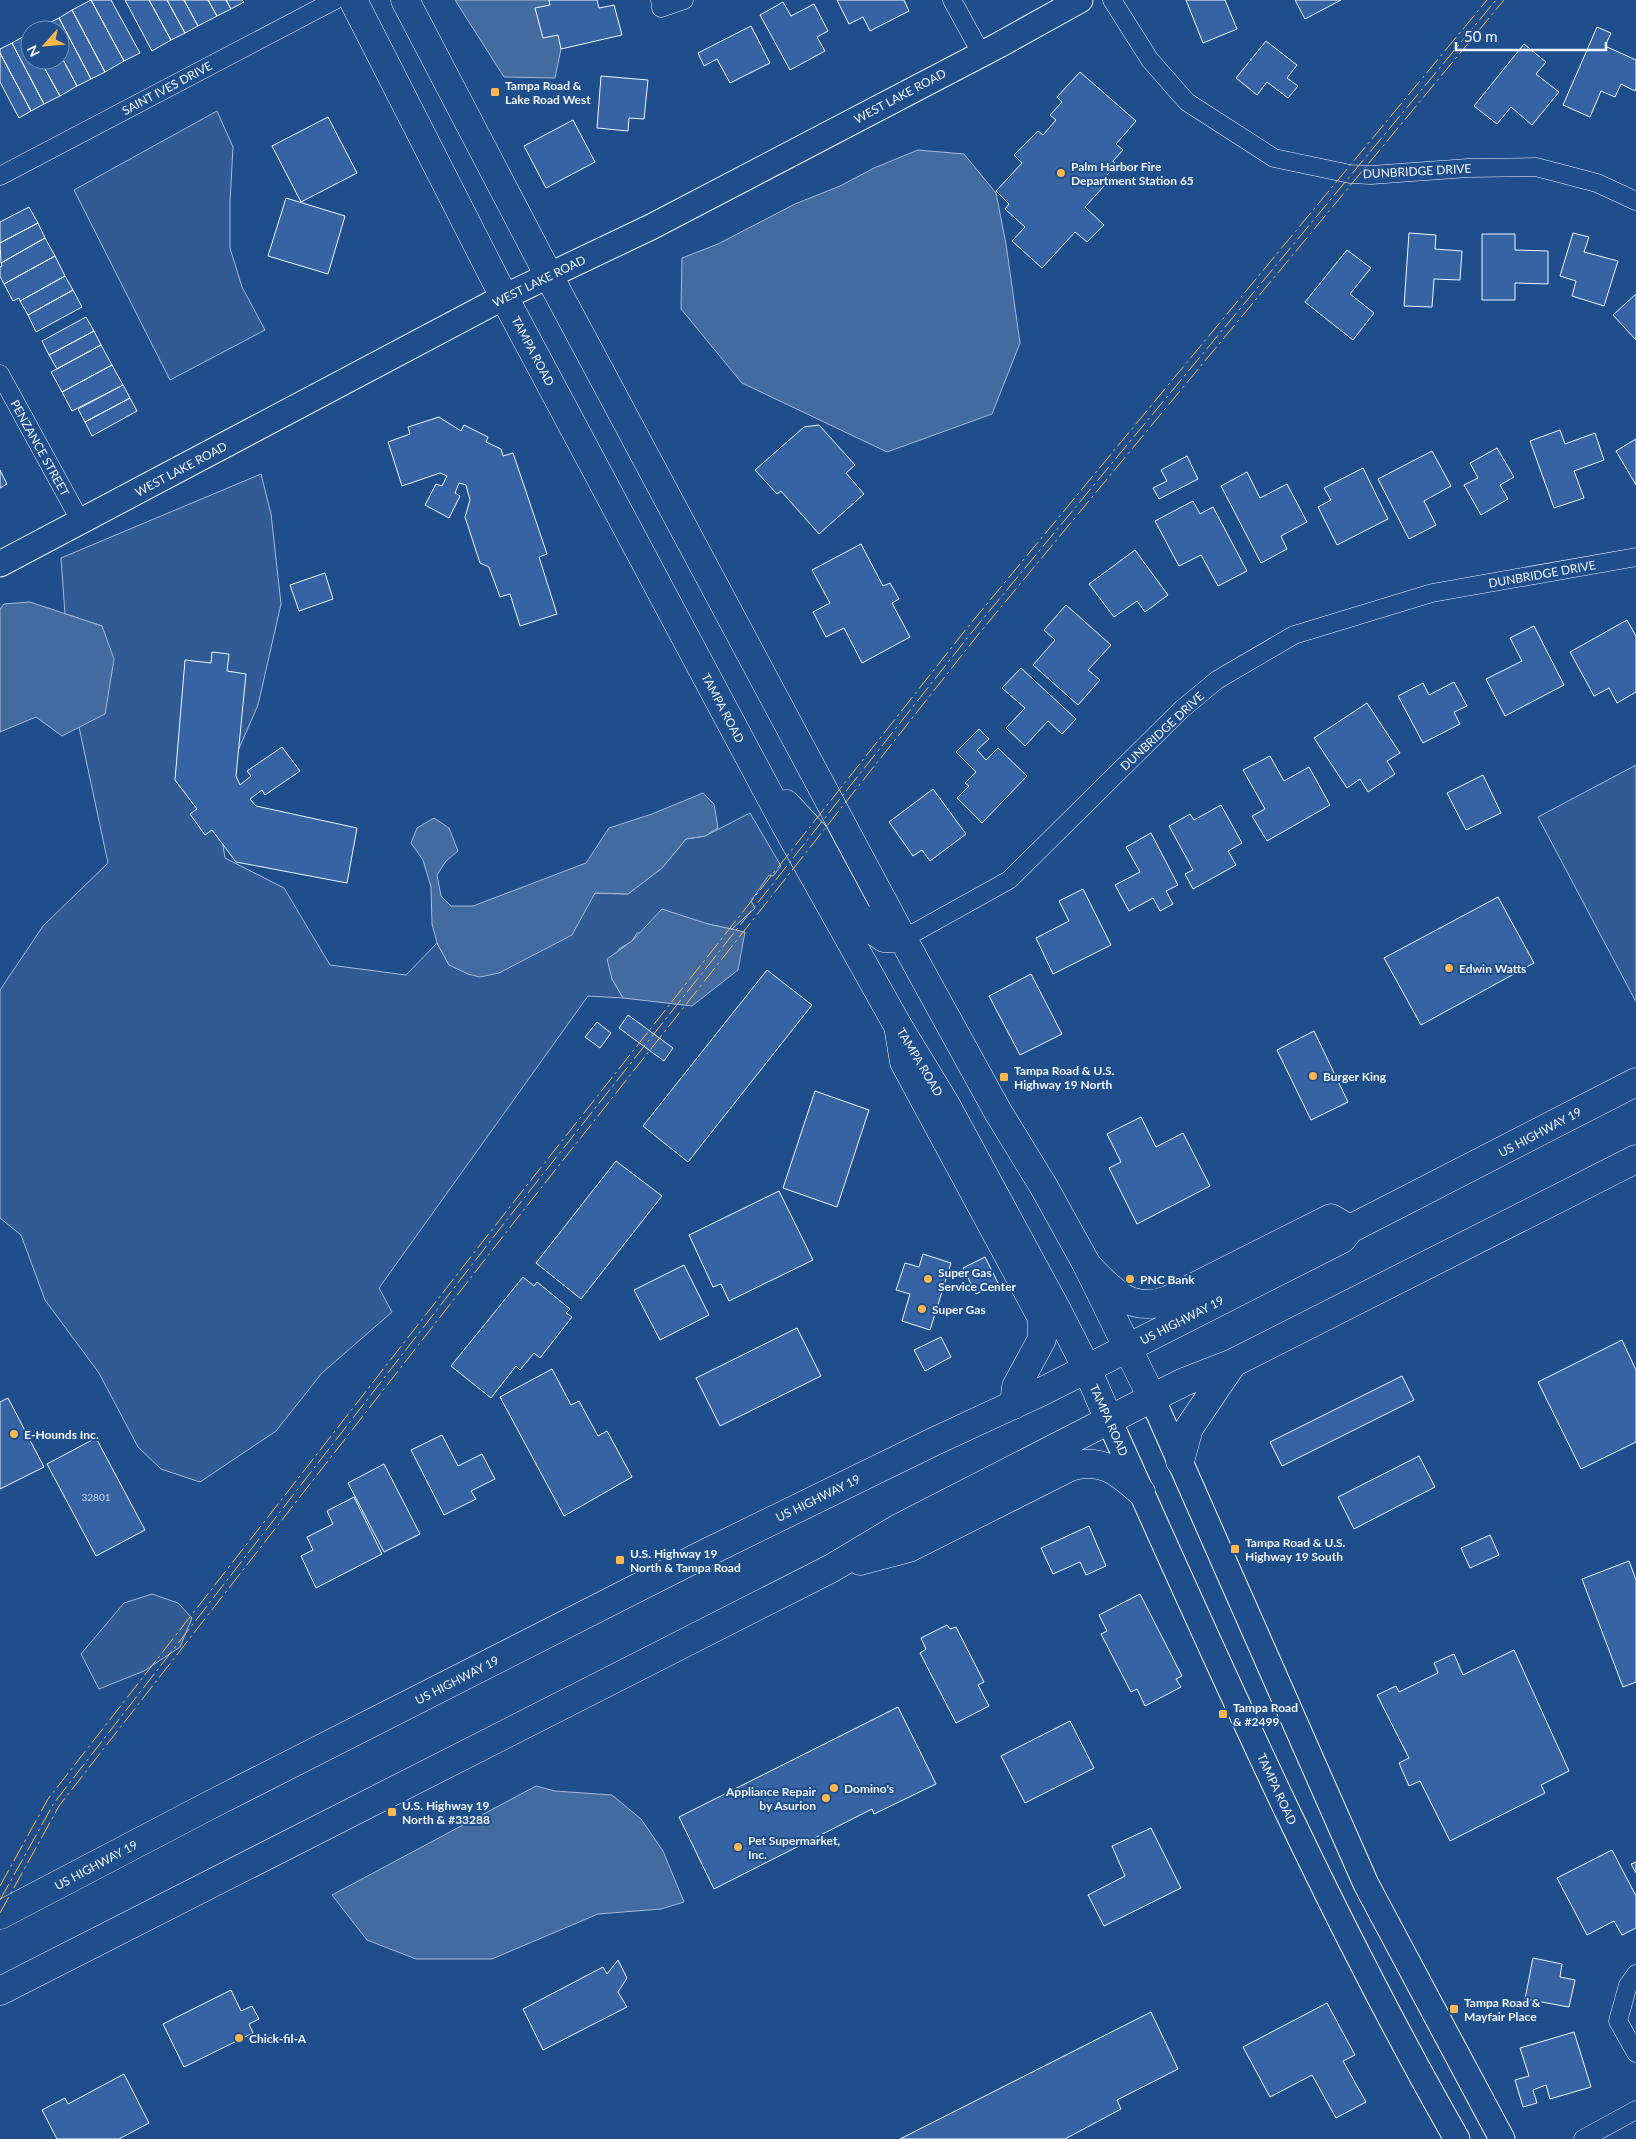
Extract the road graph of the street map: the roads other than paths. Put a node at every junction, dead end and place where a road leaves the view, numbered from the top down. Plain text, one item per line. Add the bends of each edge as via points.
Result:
1 (335, 0) edge
2 (353, 0) edge
3 (405, 0) edge
4 (660, 0) edge
5 (684, 0) edge
6 (952, 0) edge
7 (1080, 0) edge
8 (1112, 0) edge
9 (982, 53) junction
10 (0, 176) edge
11 (1636, 201) edge
12 (549, 276) junction
13 (504, 297) junction
14 (0, 374) edge
15 (81, 522) junction
16 (1636, 558) edge
17 (0, 564) edge
18 (760, 778) junction
19 (902, 939) junction
20 (898, 1026) junction
21 (1636, 1082) edge
22 (1636, 1159) edge
23 (1350, 1229) junction
24 (1087, 1265) junction
25 (1128, 1347) junction
26 (1233, 1363) junction
27 (1086, 1369) junction
28 (1152, 1398) junction
29 (1014, 1405) junction
30 (1109, 1420) junction
31 (1180, 1461) junction
32 (1141, 1492) junction
33 (832, 1568) junction
34 (0, 1915) edge
35 (1632, 1980) edge
36 (0, 1991) edge
37 (1636, 2053) edge
38 (1425, 2083) junction
39 (1636, 2110) edge
40 (1457, 2139) edge
41 (1475, 2139) edge
42 (1502, 2139) edge
43 (1583, 2139) edge

1 - 10 street, SAINT IVES DRIVE
2 - 13 main road, TAMPA ROAD
3 - 12 main road
4 - 5 street via 661,8
6 - 9 street
7 - 9 main road, WEST LAKE ROAD
8 - 11 street, DUNBRIDGE DRIVE via 1150,60 1187,102 1274,158 1350,174 1371,175 1468,168 1536,168 1597,183
9 - 12 main road, WEST LAKE ROAD via 651,227
12 - 13 main road, WEST LAKE ROAD
12 - 19 main road
13 - 15 main road, WEST LAKE ROAD
13 - 18 main road, TAMPA ROAD
14 - 15 street, PENZANCE STREET
15 - 17 main road, WEST LAKE ROAD
16 - 19 street, DUNBRIDGE DRIVE via 1432,593 1294,635 1218,680 1182,709 1009,880
18 - 19 main road via 814,834 858,914 884,938
18 - 20 main road, TAMPA ROAD
19 - 24 main road
20 - 27 main road, TAMPA ROAD via 954,1121
20 - 29 main road via 904,1062 1042,1318 1042,1338 1016,1387
21 - 23 main road, US HIGHWAY 19
22 - 26 main road
23 - 24 main road via 1331,1218 1156,1304 1134,1304 1112,1291
23 - 25 main road, US HIGHWAY 19 via 1342,1239
24 - 25 main road
25 - 27 main road, US HIGHWAY 19
25 - 28 main road
26 - 28 main road
26 - 31 main road via 1189,1428
27 - 29 main road, US HIGHWAY 19
27 - 30 main road, TAMPA ROAD
28 - 30 main road
28 - 31 main road
29 - 34 main road, US HIGHWAY 19 via 706,1554
30 - 32 main road, TAMPA ROAD
30 - 33 main road via 897,1529
31 - 42 main road via 1366,1884
32 - 33 main road via 1121,1474 1102,1464 1082,1463 1070,1466 908,1548
32 - 38 main road, TAMPA ROAD via 1331,1904
33 - 36 main road
35 - 37 street via 1618,2021
38 - 40 main road, TAMPA ROAD
38 - 41 main road via 1446,2089
39 - 43 street

